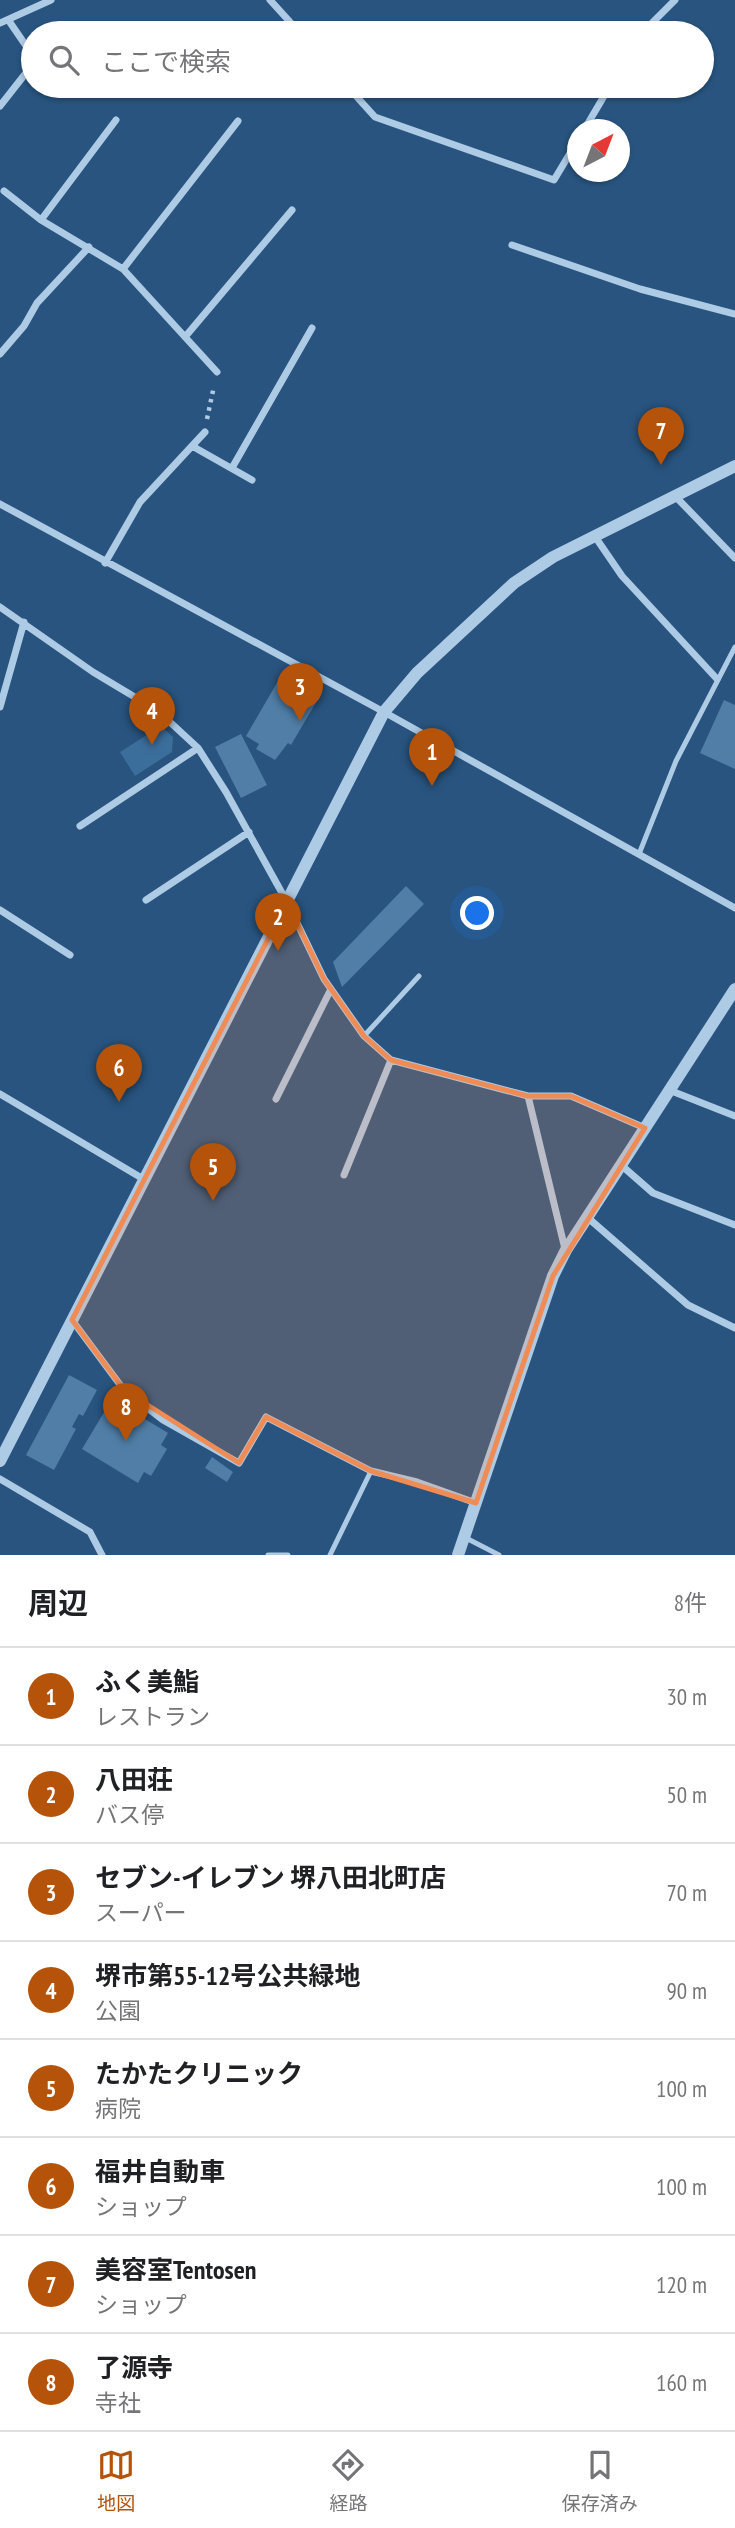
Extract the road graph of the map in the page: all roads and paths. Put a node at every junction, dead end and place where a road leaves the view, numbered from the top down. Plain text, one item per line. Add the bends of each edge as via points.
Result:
1 (51, 0) edge
2 (270, 0) edge
3 (675, 0) edge
4 (289, 21) edge
5 (654, 21) edge
6 (4, 22) edge
7 (21, 42) edge
8 (21, 79) edge
9 (358, 98) edge
10 (603, 98) edge
11 (0, 106) edge
12 (590, 119) edge
13 (116, 120) dead end
14 (238, 121) dead end
15 (567, 158) edge
16 (4, 191) dead end
17 (292, 210) dead end
18 (41, 220) junction
19 (512, 245) dead end
20 (89, 247) junction
21 (123, 269) junction
22 (735, 314) edge
23 (312, 328) dead end
24 (185, 337) junction
25 (0, 354) edge
26 (217, 372) joint
27 (205, 432) joint
28 (192, 446) junction
29 (735, 466) edge
30 (232, 468) junction
31 (252, 480) dead end
32 (676, 497) junction
33 (0, 504) edge
34 (596, 538) junction
35 (735, 558) edge
36 (105, 564) junction
37 (0, 607) edge
38 (24, 622) junction
39 (735, 647) edge
40 (717, 679) junction
41 (0, 707) edge
42 (384, 712) junction
43 (198, 748) junction
44 (80, 826) dead end
45 (249, 832) junction
46 (639, 854) junction
47 (146, 900) dead end
48 (287, 902) junction
49 (735, 908) edge
50 (0, 910) edge
51 (70, 955) dead end
52 (419, 976) dead end
53 (331, 989) junction
54 (735, 989) edge
55 (364, 1036) junction
56 (391, 1060) junction
57 (669, 1090) junction
58 (0, 1094) edge
59 (528, 1096) junction
60 (276, 1099) dead end
61 (735, 1116) edge
62 (645, 1128) junction
63 (621, 1165) junction
64 (344, 1175) dead end
65 (145, 1180) junction
66 (587, 1217) junction
67 (735, 1225) edge
68 (566, 1250) junction
69 (72, 1320) junction
70 (735, 1328) edge
71 (3, 1444) edge
72 (0, 1461) edge
73 (371, 1471) junction
74 (0, 1479) edge
75 (476, 1503) junction
76 (464, 1536) junction
77 (103, 1555) edge
78 (268, 1555) edge
79 (288, 1555) edge
80 (330, 1555) edge
81 (458, 1555) edge
82 (499, 1555) edge

1 - 6 street
2 - 4 street
3 - 5 street
6 - 7 street
8 - 11 street
9 - 15 street via 375,117 554,180
10 - 12 street
13 - 18 street
14 - 21 street
16 - 18 street
17 - 24 street
18 - 20 street
19 - 22 street via 639,289
20 - 21 street
20 - 25 street via 37,303
21 - 24 street
23 - 30 street
24 - 26 street
26 - 27 path
27 - 28 street
28 - 30 street
28 - 36 street via 140,502
29 - 32 street
30 - 31 street
32 - 34 street
32 - 35 street
33 - 36 street
34 - 40 street via 622,576
34 - 42 street via 553,557 486,606 416,673
36 - 42 street
37 - 38 street
38 - 41 street
38 - 43 street via 158,711
39 - 40 lane
40 - 46 lane via 676,761
42 - 46 street
42 - 48 street
43 - 44 street
43 - 45 street
45 - 47 street
45 - 48 street
46 - 49 street
48 - 53 street
48 - 65 street
50 - 51 street
52 - 55 lane
53 - 55 street
53 - 60 street
54 - 57 street
55 - 56 street
56 - 59 street
56 - 64 street
57 - 61 street
57 - 62 street
58 - 65 street
59 - 62 street via 571,1096
59 - 68 street
62 - 63 street
63 - 66 street
63 - 67 street via 653,1194
65 - 69 street
66 - 68 street
66 - 70 street via 688,1305
68 - 75 street via 553,1276
69 - 71 street
69 - 73 street via 124,1390 163,1420 239,1463 266,1418
71 - 72 street
73 - 75 street
73 - 80 lane
74 - 77 street via 90,1532
75 - 76 street
76 - 81 street
76 - 82 lane
78 - 79 lane

